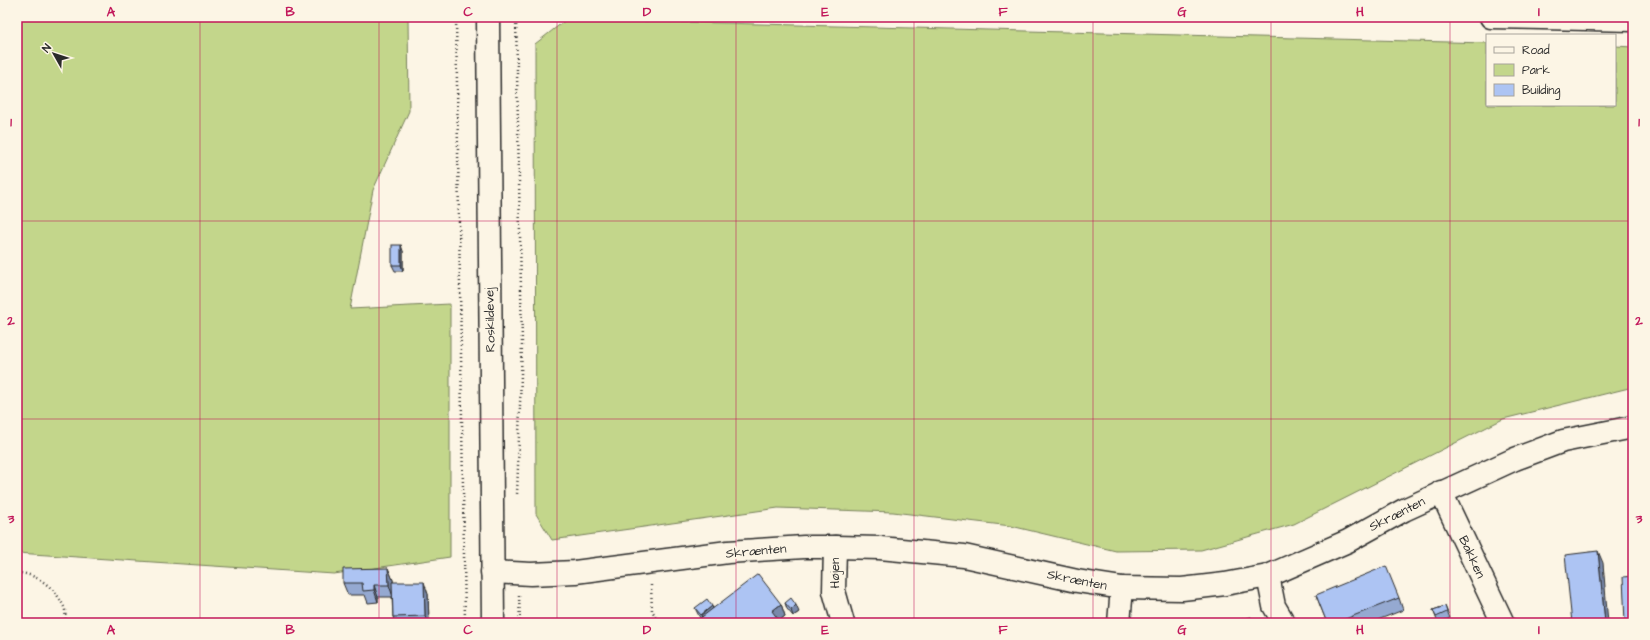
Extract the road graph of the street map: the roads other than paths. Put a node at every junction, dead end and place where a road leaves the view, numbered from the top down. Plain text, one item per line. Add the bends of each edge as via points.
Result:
1 (488, 17) edge
2 (1492, 17) edge
3 (1633, 20) edge
4 (1633, 427) edge
5 (1441, 492) junction
6 (835, 547) junction
7 (492, 572) junction
8 (1268, 576) junction
9 (1122, 588) junction
10 (494, 623) edge
11 (843, 623) edge
12 (1119, 623) edge
13 (1284, 623) edge
14 (1503, 623) edge

1 - 7 street, Roskildevej
2 - 3 street
4 - 5 street, Skrænten via 1563,441
5 - 8 street, Skrænten via 1348,541
5 - 14 street, Bakken
6 - 7 street, Skrænten via 728,552 575,572
6 - 9 street, Skrænten via 880,548 964,556 1077,581
6 - 11 street, Højen via 834,591
7 - 10 street, Roskildevej
8 - 9 street, Skrænten via 1182,589
8 - 13 street via 1274,606
9 - 12 street

